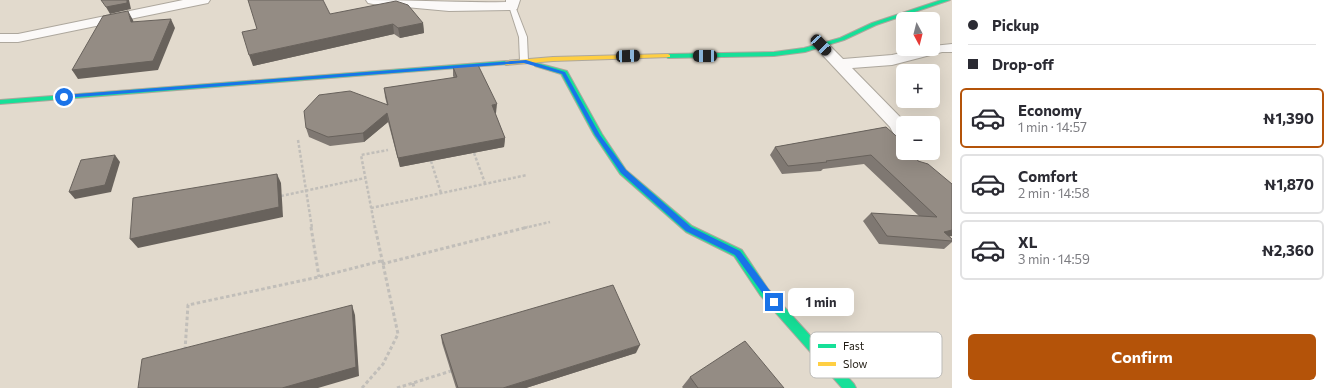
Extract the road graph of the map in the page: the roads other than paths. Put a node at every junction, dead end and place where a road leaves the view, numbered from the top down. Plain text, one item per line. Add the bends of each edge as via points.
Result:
1 (203, 0) edge
2 (373, 0) edge
3 (950, 0) edge
4 (513, 3) edge
5 (0, 38) edge
6 (821, 45) junction
7 (952, 48) edge
8 (524, 61) junction
9 (839, 64) junction
10 (0, 102) edge
11 (896, 124) edge
12 (810, 343) edge
13 (841, 378) edge
14 (850, 388) edge

1 - 5 street via 18,38
2 - 4 street via 449,7
3 - 6 street via 874,24 842,39
4 - 8 lane via 523,37
6 - 8 street via 805,50 766,55 643,56
6 - 9 street
7 - 9 street via 892,60
8 - 10 street
8 - 12 street via 564,73 598,135 624,172 688,229 738,253 764,292
9 - 11 street
13 - 14 street

